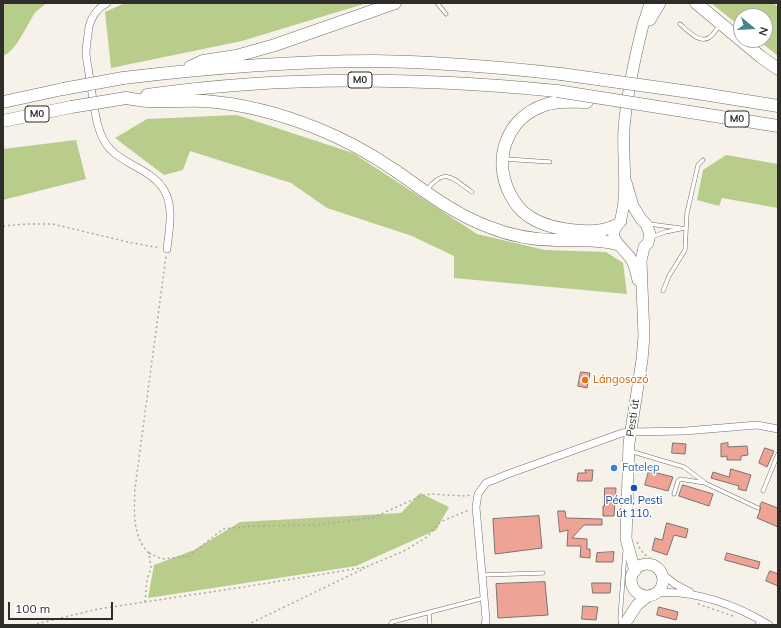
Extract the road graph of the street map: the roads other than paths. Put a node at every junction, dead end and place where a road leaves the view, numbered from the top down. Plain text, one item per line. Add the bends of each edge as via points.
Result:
1 (107, 3) edge
2 (394, 3) edge
3 (437, 3) edge
4 (650, 3) edge
5 (660, 3) edge
6 (696, 3) edge
7 (446, 14) dead end
8 (680, 24) dead end
9 (721, 24) junction
10 (639, 44) junction
11 (778, 69) edge
12 (181, 71) junction
13 (126, 98) junction
14 (3, 102) edge
15 (633, 102) junction
16 (778, 106) edge
17 (3, 121) edge
18 (778, 126) edge
19 (502, 158) junction
20 (703, 160) dead end
21 (550, 162) dead end
22 (626, 182) junction
23 (425, 192) junction
24 (472, 192) dead end
25 (644, 222) junction
26 (619, 223) junction
27 (683, 228) junction
28 (647, 243) junction
29 (621, 248) junction
30 (167, 249) road end
31 (664, 291) dead end
32 (642, 296) junction
33 (778, 429) edge
34 (630, 432) junction
35 (629, 451) junction
36 (778, 454) edge
37 (705, 483) junction
38 (763, 491) dead end
39 (674, 494) dead end
40 (758, 508) dead end
41 (628, 537) junction
42 (646, 564) junction
43 (635, 570) junction
44 (543, 572) dead end
45 (665, 572) junction
46 (482, 575) junction
47 (634, 589) junction
48 (652, 594) junction
49 (484, 598) junction
50 (698, 600) junction
51 (429, 612) junction
52 (759, 622) edge
53 (390, 625) edge
54 (430, 625) edge
55 (485, 625) edge
56 (623, 625) edge
57 (769, 625) edge

1 - 30 street via 100,7 93,17 86,53 97,124 110,150 154,178 166,194 171,215
2 - 12 highway via 275,45 236,56 203,61
3 - 7 lane
4 - 10 main road
5 - 10 main road
6 - 9 highway
8 - 9 lane via 703,39 709,37
9 - 11 highway
10 - 22 main road via 625,126
12 - 14 highway, M0, bridge via 123,78
12 - 16 highway, M0, bridge via 376,61 463,65 561,74
13 - 15 highway, M0, bridge via 246,84 345,80 451,83 557,91
13 - 17 highway, M0, bridge
13 - 23 highway via 225,103 280,116 317,128 353,145
15 - 18 highway, M0
15 - 19 highway, bridge via 545,104 525,115 511,130
19 - 21 lane
19 - 26 highway via 503,178 511,197 519,208 535,220 552,227 575,230 606,230
20 - 27 lane via 698,165
22 - 25 main road via 633,206
22 - 26 main road via 623,212
23 - 24 lane via 434,180 443,176 453,179
23 - 29 highway via 462,216 504,232 545,240 597,240
25 - 26 main road via 628,217
25 - 27 lane
25 - 28 main road via 649,230
26 - 29 main road via 614,234
27 - 28 lane via 660,234
27 - 31 lane via 685,250 669,276
28 - 29 main road via 635,252
28 - 32 main road via 642,261
29 - 32 main road via 632,262
32 - 34 main road, Pesti út via 642,360
33 - 34 street via 757,425 685,431
34 - 35 main road, Pesti út
34 - 46 street via 486,483 478,494 476,507
35 - 37 lane via 684,467
35 - 41 main road, Pesti út
36 - 38 lane
37 - 39 lane via 680,479
37 - 40 lane
41 - 42 main road, Pesti út
41 - 43 main road, Pesti út
41 - 56 lane via 620,618
42 - 43 main road
42 - 45 main road via 656,566
43 - 47 main road via 631,578
44 - 46 lane
45 - 48 main road via 663,584
45 - 50 street via 675,584
46 - 49 street
47 - 48 main road via 642,595
47 - 56 main road
48 - 50 street via 672,592
48 - 56 main road via 637,605
49 - 51 lane
49 - 55 street
50 - 52 street via 728,605
51 - 53 lane via 392,622
51 - 54 lane
52 - 57 street

